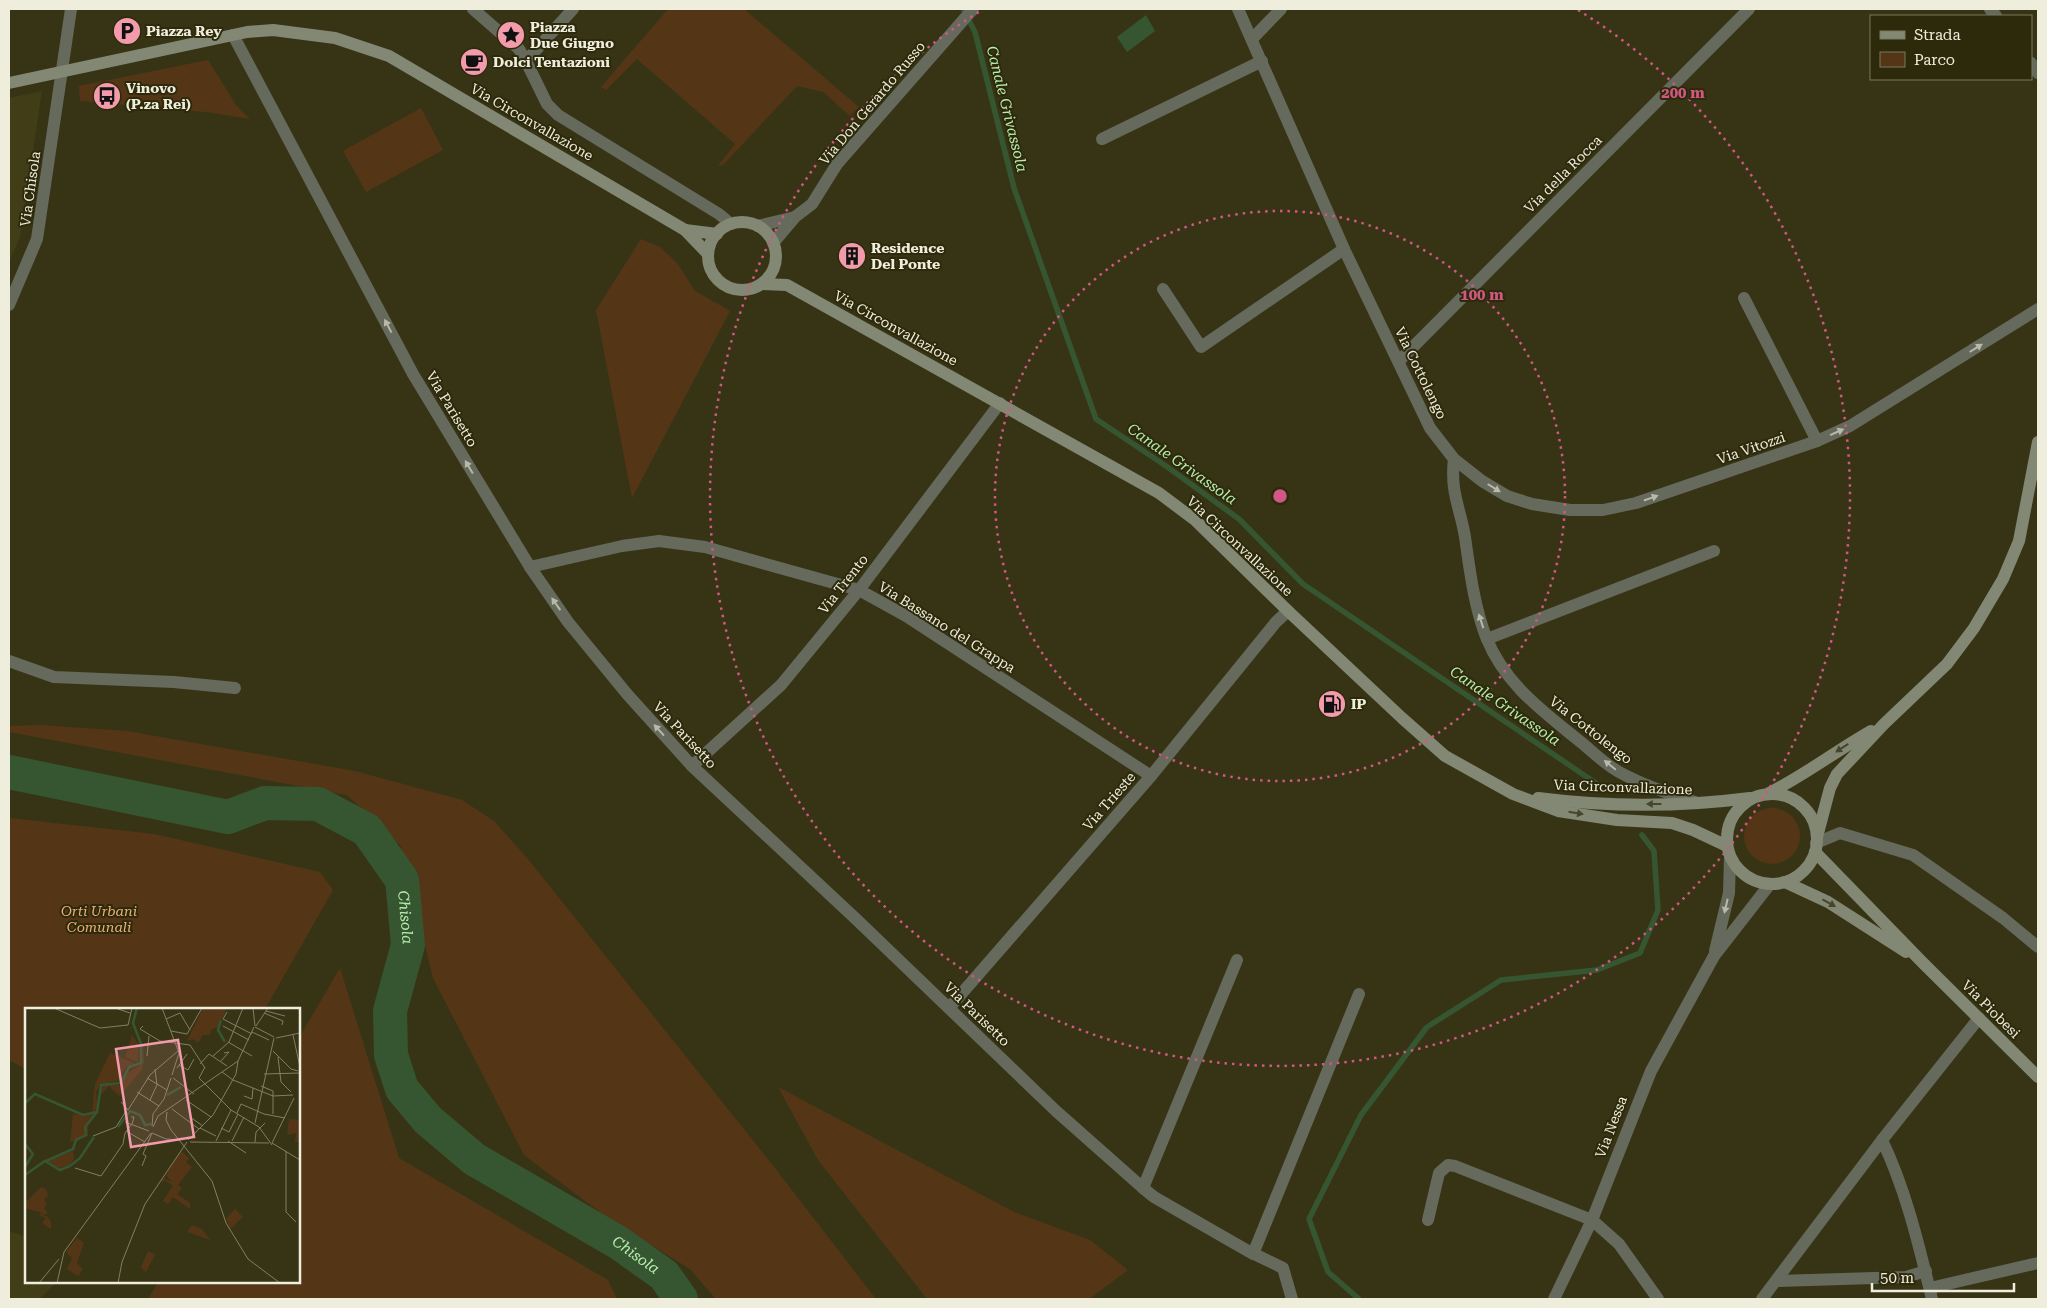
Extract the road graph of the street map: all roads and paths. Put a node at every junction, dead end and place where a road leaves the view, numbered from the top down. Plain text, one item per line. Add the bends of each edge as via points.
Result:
1 (71, 9) edge
2 (473, 9) edge
3 (573, 9) edge
4 (1238, 9) edge
5 (1281, 9) edge
6 (1749, 9) edge
7 (972, 10) edge
8 (233, 35) junction
9 (1252, 39) junction
10 (526, 61) junction
11 (1262, 62) junction
12 (62, 71) junction
13 (9, 83) edge
14 (1102, 139) dead end
15 (795, 217) junction
16 (731, 224) junction
17 (758, 226) junction
18 (685, 230) junction
19 (717, 234) junction
20 (773, 243) junction
21 (1344, 249) junction
22 (708, 254) junction
23 (775, 266) junction
24 (762, 284) junction
25 (787, 285) junction
26 (1163, 289) dead end
27 (1744, 298) dead end
28 (9, 305) edge
29 (2038, 309) edge
30 (1399, 361) junction
31 (1000, 403) junction
32 (1817, 440) junction
33 (2038, 442) edge
34 (1454, 459) junction
35 (1714, 551) dead end
36 (530, 567) junction
37 (859, 590) junction
38 (1288, 611) junction
39 (1487, 639) junction
40 (9, 661) edge
41 (236, 688) dead end
42 (1884, 724) junction
43 (692, 766) junction
44 (1151, 776) junction
45 (1768, 793) junction
46 (1513, 794) junction
47 (1752, 798) junction
48 (1702, 804) junction
49 (1816, 844) junction
50 (1728, 852) junction
51 (1786, 882) junction
52 (1770, 884) junction
53 (2038, 947) edge
54 (1714, 956) junction
55 (1237, 960) dead end
56 (1923, 963) junction
57 (1359, 994) dead end
58 (948, 1008) junction
59 (1979, 1018) junction
60 (2038, 1077) edge
61 (1882, 1140) junction
62 (1143, 1188) junction
63 (1428, 1220) dead end
64 (1592, 1220) junction
65 (1253, 1254) junction
66 (2038, 1263) edge
67 (1926, 1271) junction
68 (1777, 1281) junction
69 (1931, 1294) edge
70 (1292, 1299) edge
71 (1554, 1299) edge
72 (1658, 1299) edge
73 (1762, 1299) edge

1 - 12 street, Via Chisola
2 - 10 street via 519,49
3 - 10 street
4 - 9 street, Via Cottolengo
5 - 9 street
6 - 30 street, Via della Rocca
7 - 15 street, Via Don Gerardo Russo via 837,164 812,204
8 - 12 street, Via Circonvallazione
8 - 18 street, Via Circonvallazione via 273,30 334,38 389,56
36 -> 8 street, Via Parisetto via 413,374
9 - 11 street, Via Cottolengo
10 - 16 street via 546,104 558,115
11 - 14 street
11 - 21 street, Via Cottolengo
12 - 13 street, Via Circonvallazione
12 - 28 street, Via Chisola via 37,240
15 - 17 street
15 - 20 street, Via Don Gerardo Russo
16 - 17 street
16 - 19 street
17 - 20 street
18 - 19 street
18 - 22 street
19 - 22 street
20 - 23 street
21 - 26 street via 1201,347
21 - 30 street, Via Cottolengo
22 - 24 street via 713,275 726,286 742,290
23 - 24 street
23 - 25 street
24 - 25 street
25 - 31 street, Via Circonvallazione
27 - 32 street
32 -> 29 street, Via Vitozzi via 1850,426
30 - 34 street, Via Cottolengo via 1430,428
31 - 37 street, Via Trento
31 - 38 street, Via Circonvallazione via 1159,493 1195,520
34 -> 32 street, Via Vitozzi via 1507,496 1570,510 1603,510 1636,503
33 - 42 street via 2019,541 2003,578 1974,628 1947,664
39 -> 34 street, Via Cottolengo via 1474,602 1463,522 1454,493
35 - 39 street
36 - 37 street, Via Bassano del Grappa via 659,541 705,547
43 -> 36 street, Via Parisetto via 574,629
37 - 43 street, Via Trento via 781,685
37 - 44 street, Via Bassano del Grappa via 906,616
38 - 44 street, Via Trieste
38 - 46 street, Via Circonvallazione via 1446,756
48 -> 39 street, Via Cottolengo via 1653,789 1619,772 1528,700 1504,672
40 - 41 street via 54,677
42 -> 45 street via 1796,780
42 - 49 street via 1838,774 1830,788
43 - 58 street, Via Parisetto
44 - 58 street, Via Trieste
45 - 47 street
45 - 49 street via 1796,800 1807,810 1814,823
48 -> 46 street, Via Circonvallazione via 1560,801
46 -> 50 street, Via Circonvallazione via 1558,811 1617,820 1672,823 1693,830
47 - 48 street, Via Circonvallazione
47 - 50 street via 1732,817 1727,831
49 - 51 street via 1809,865 1799,876
49 - 53 street via 1840,833 1913,855 2003,918
49 - 56 street, Via Piobesi
50 - 52 street via 1746,877
50 -> 54 street via 1729,893
51 - 52 street
51 -> 56 street, Via Piobesi via 1828,902
52 - 54 street
54 - 64 street, Via Nessa via 1645,1083
55 - 62 street
56 - 59 street, Via Piobesi
57 - 65 street
58 - 62 street, Via Parisetto
59 - 60 street, Via Piobesi
59 - 61 street
61 - 67 street via 1894,1166
61 - 68 street
62 - 65 street, Via Parisetto
63 - 64 street via 1439,1173 1448,1165
64 - 71 street, Via Nessa
64 - 72 street via 1619,1244
65 - 70 street, Via Parisetto via 1283,1268
66 - 69 street
67 - 68 street via 1906,1277
67 - 69 street
68 - 73 street

